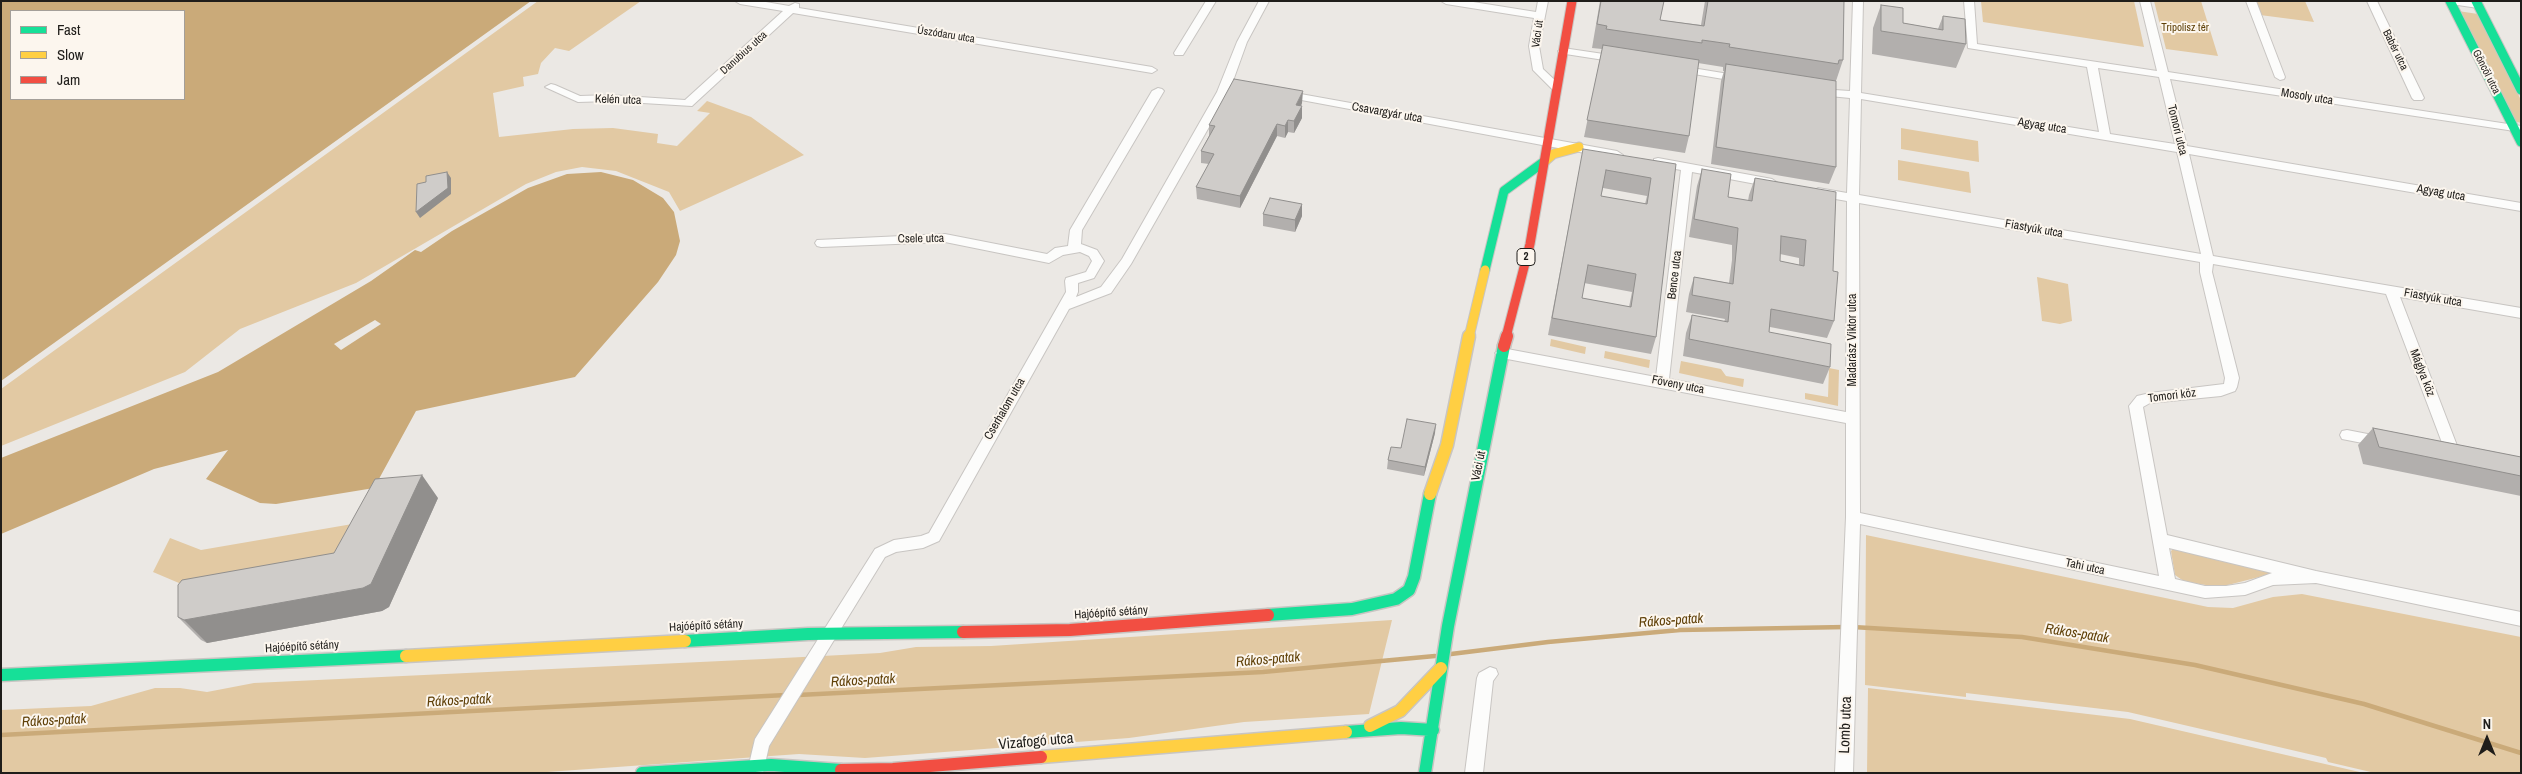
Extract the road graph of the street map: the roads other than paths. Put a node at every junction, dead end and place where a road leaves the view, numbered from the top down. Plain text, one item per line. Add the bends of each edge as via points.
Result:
1 (740, 1) edge
2 (1211, 1) edge
3 (1264, 1) edge
4 (1446, 1) edge
5 (1543, 1) edge
6 (1572, 1) edge
7 (1858, 1) edge
8 (1969, 1) edge
9 (2145, 1) edge
10 (2251, 1) edge
11 (2372, 1) edge
12 (2450, 1) edge
13 (2477, 3) edge
14 (795, 5) edge
15 (1540, 16) junction
16 (1563, 51) junction
17 (1179, 53) dead end
18 (1627, 61) edge
19 (2092, 64) junction
20 (1667, 67) edge
21 (1152, 70) dead end
22 (2163, 75) junction
23 (2280, 77) dead end
24 (1752, 81) edge
25 (1227, 84) junction
26 (1240, 86) edge
27 (551, 87) dead end
28 (1557, 88) junction
29 (1808, 90) edge
30 (2521, 90) edge
31 (1158, 91) dead end
32 (1276, 93) edge
33 (1856, 95) junction
34 (2418, 98) dead end
35 (688, 104) joint
36 (2517, 129) edge
37 (2105, 136) junction
38 (1548, 142) junction
39 (2521, 142) edge
40 (1579, 148) junction
41 (2182, 148) junction
42 (1631, 157) edge
43 (1648, 160) edge
44 (1545, 161) junction
45 (1687, 167) junction
46 (1785, 186) edge
47 (1803, 189) edge
48 (1821, 193) joint
49 (1853, 205) junction
50 (2521, 207) edge
51 (820, 243) dead end
52 (1074, 247) junction
53 (2206, 259) junction
54 (2391, 291) junction
55 (1064, 306) junction
56 (2521, 313) edge
57 (1502, 353) junction
58 (1662, 382) junction
59 (1853, 419) junction
60 (2347, 435) dead end
61 (2399, 445) edge
62 (2436, 452) edge
63 (2459, 457) joint
64 (1854, 517) junction
65 (2162, 540) junction
66 (2316, 577) junction
67 (2168, 585) junction
68 (2521, 619) edge
69 (829, 635) junction
70 (1441, 668) junction
71 (1490, 674) dead end
72 (1, 675) edge
73 (1848, 678) joint
74 (1433, 730) junction
75 (1360, 731) junction
76 (755, 769) edge
77 (800, 770) edge
78 (642, 773) edge
79 (1425, 773) edge
80 (1474, 773) edge
81 (1844, 773) edge

1 - 14 street, Úszódaru utca
2 - 17 street
3 - 25 street via 1242,42
4 - 15 street
5 - 15 street, Váci út
6 - 16 street, Váci út / 2
7 - 33 street, Madarász Viktor utca
8 - 19 street, Mosoly utca via 1972,46
9 - 22 street, Tomori utca
10 - 23 street
11 - 34 street, Babér utca
12 - 13 street
12 - 36 street, Göncöl utca
13 - 30 street, Göncöl utca
14 - 21 street, Úszódaru utca
14 - 35 street, Danubius utca
15 - 28 street, Váci út via 1534,46 1538,70
16 - 18 street
16 - 28 street, Váci út / 2
19 - 22 street, Mosoly utca
19 - 37 street
20 - 24 street
22 - 36 street, Mosoly utca
22 - 41 street, Tomori utca
25 - 26 street
25 - 55 street via 1126,261 1106,290
27 - 35 street, Kelén utca via 578,99
28 - 38 street, Váci út / 2
29 - 33 street, Agyag utca
31 - 52 street via 1076,230
32 - 38 street, Csavargyár utca
33 - 37 street, Agyag utca
33 - 49 street, Madarász Viktor utca
36 - 39 street, Göncöl utca
37 - 41 street, Agyag utca
38 - 40 street
38 - 44 street, Váci út / 2
40 - 42 street
40 - 44 street via 1553,154
41 - 50 street, Agyag utca
41 - 53 street, Tomori utca
43 - 45 street
44 - 57 street, Váci út / 2 via 1530,244
44 - 69 street, Hajóépítő sétány via 1504,191 1465,352 1447,445 1429,496 1414,577 1409,590 1396,599 1352,608 1070,630
45 - 46 street
45 - 58 street, Bence utca
47 - 48 street
48 - 49 street
49 - 53 street, Fiastyúk utca
49 - 59 street, Madarász Viktor utca
51 - 52 street, Csele utca via 945,238 1049,259 1059,251
52 - 55 street, Cserhalom utca via 1088,250 1096,257 1097,266 1084,278 1071,281 1072,292
53 - 54 street, Fiastyúk utca
53 - 65 street, Tomori köz via 2206,272 2232,378 2230,387 2221,391 2150,398 2136,406
54 - 56 street, Fiastyúk utca
54 - 63 street, Máglya köz
55 - 69 street, Cserhalom utca via 934,537 894,546 880,553
57 - 58 street, Föveny utca
57 - 70 street, Váci út / 2
58 - 59 street, Föveny utca
59 - 64 street, Madarász Viktor utca
60 - 61 street
62 - 63 street, Máglya köz
64 - 67 street, Tahi utca
64 - 73 street, Madarász Viktor utca
65 - 66 street, Tahi utca
65 - 67 street, Tomori köz
66 - 67 street, Tahi utca via 2273,579 2226,592 2205,592
66 - 68 street, Tahi utca
69 - 72 street, Hajóépítő sétány
69 - 76 street via 761,744
70 - 74 street, Váci út / 2
70 - 75 street via 1400,711
71 - 80 street via 1485,678
73 - 81 street, Lomb utca
74 - 75 street, Vizafogó utca
74 - 79 street, Váci út / 2
75 - 77 street, Vizafogó utca via 893,769
76 - 77 street, Vizafogó utca
76 - 78 street, Vizafogó utca

